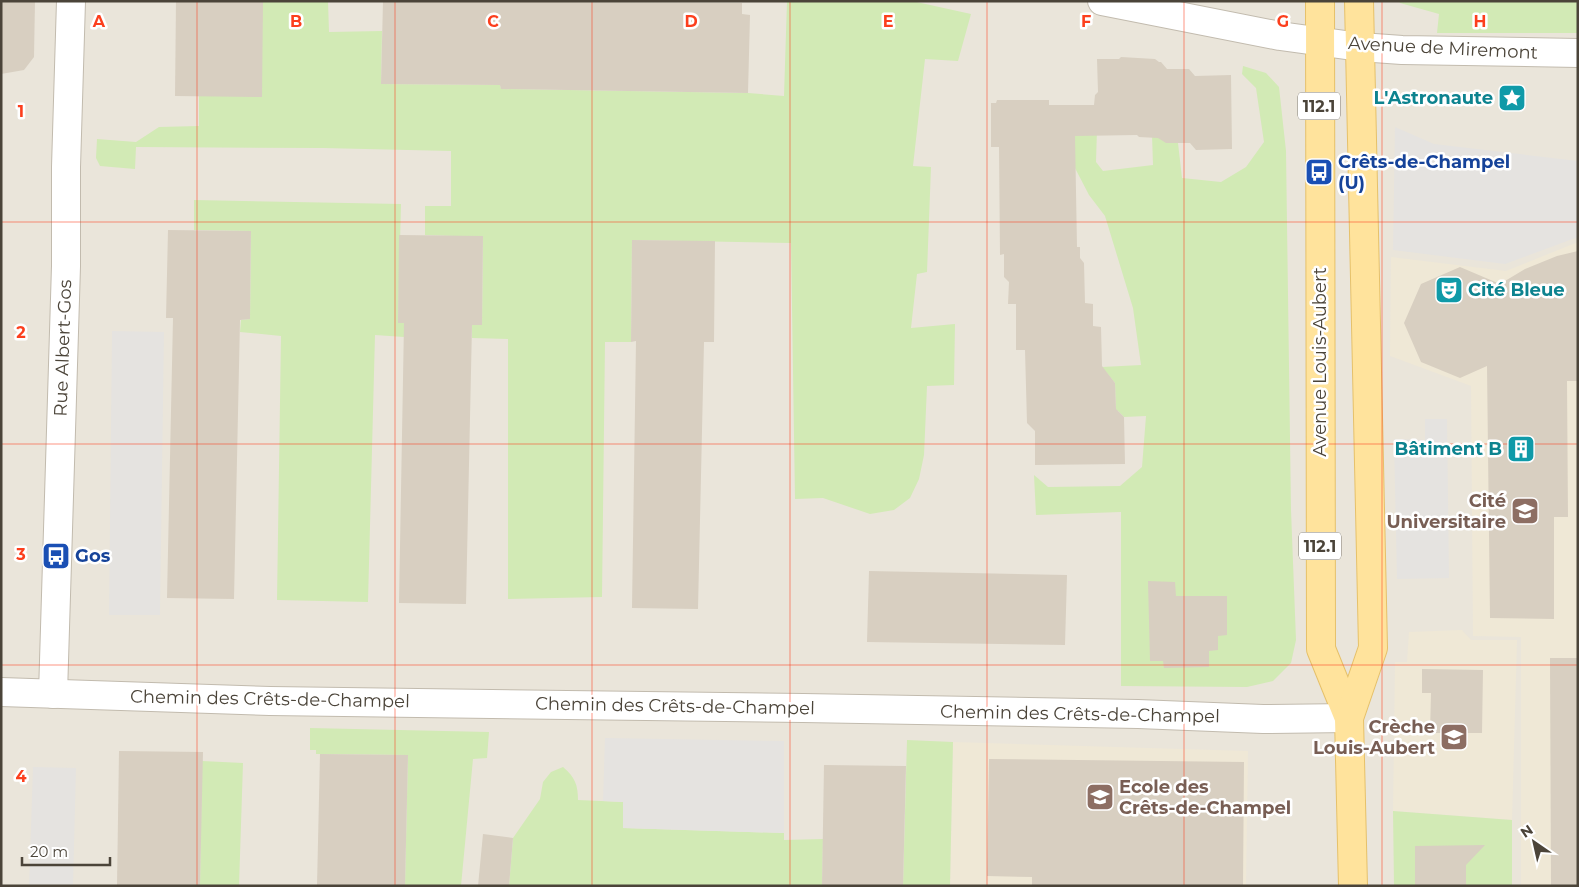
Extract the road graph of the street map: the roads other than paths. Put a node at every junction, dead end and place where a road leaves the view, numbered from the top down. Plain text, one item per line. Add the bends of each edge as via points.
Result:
1 (71, 1) edge
2 (1102, 1) edge
3 (1320, 1) edge
4 (1360, 1) edge
5 (1319, 41) junction
6 (1360, 46) junction
7 (1578, 53) edge
8 (1, 692) edge
9 (53, 694) junction
10 (1349, 718) junction
11 (1352, 886) edge

1 - 9 street, Rue Albert-Gos
2 - 5 street, Avenue de Miremont
3 - 5 main road, Avenue Louis-Aubert / 112.1
4 - 6 main road, Avenue Louis-Aubert / 112.1
5 - 6 street, Avenue de Miremont
5 - 10 main road, Avenue Louis-Aubert / 112.1 via 1321,649
6 - 7 street, Avenue de Miremont via 1402,50
6 - 10 main road, Avenue Louis-Aubert / 112.1 via 1372,648
8 - 9 street, Chemin des Crêts-de-Champel
9 - 10 street, Chemin des Crêts-de-Champel via 270,701
10 - 11 main road, Avenue Louis-Aubert / 112.1

